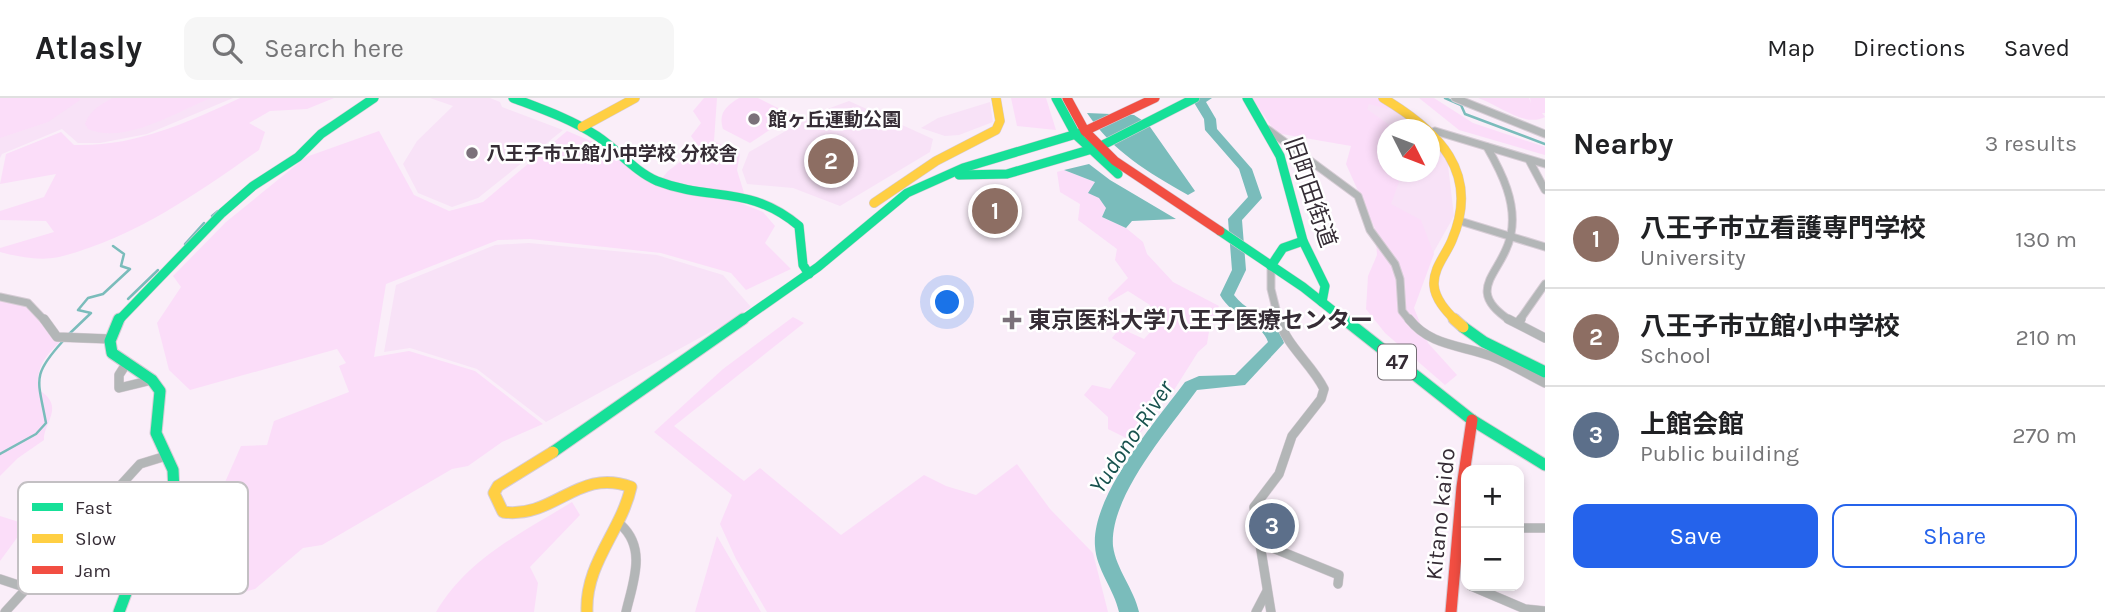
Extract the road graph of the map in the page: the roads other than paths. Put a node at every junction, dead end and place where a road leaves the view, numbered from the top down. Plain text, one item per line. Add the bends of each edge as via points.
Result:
1 (374, 98) edge
2 (513, 98) edge
3 (635, 98) edge
4 (996, 98) edge
5 (1056, 98) edge
6 (1067, 98) edge
7 (1155, 98) edge
8 (1195, 98) edge
9 (1247, 98) edge
10 (1384, 98) edge
11 (1455, 98) edge
12 (1420, 119) edge
13 (582, 127) junction
14 (1266, 129) junction
15 (1085, 131) junction
16 (1440, 133) edge
17 (1545, 134) edge
18 (1440, 137) edge
19 (1099, 147) junction
20 (1487, 147) junction
21 (1529, 160) junction
22 (1545, 164) edge
23 (939, 177) junction
24 (1545, 190) edge
25 (874, 203) dead end
26 (1460, 221) junction
27 (1512, 237) junction
28 (1303, 241) junction
29 (1545, 247) edge
30 (1271, 266) junction
31 (809, 274) junction
32 (1545, 284) edge
33 (0, 297) edge
34 (1322, 302) junction
35 (1518, 323) junction
36 (1545, 338) edge
37 (110, 339) junction
38 (126, 364) junction
39 (1545, 372) edge
40 (152, 380) junction
41 (1545, 383) edge
42 (1472, 420) junction
43 (166, 456) junction
44 (1468, 465) edge
45 (1545, 465) edge
46 (124, 482) edge
47 (175, 482) edge
48 (621, 525) junction
49 (1545, 527) edge
50 (1461, 528) edge
51 (1524, 528) edge
52 (1258, 542) junction
53 (1454, 578) junction
54 (0, 579) edge
55 (1461, 581) edge
56 (1338, 584) dead end
57 (18, 585) edge
58 (1267, 591) junction
59 (1482, 591) edge
60 (22, 594) edge
61 (126, 594) edge
62 (1545, 611) edge
63 (5, 612) edge
64 (119, 612) edge
65 (587, 612) edge
66 (626, 612) edge
67 (1256, 612) edge
68 (1271, 612) edge
69 (1451, 612) edge

1 - 37 main road via 209,222 173,263 141,289
2 - 13 main road
3 - 13 main road
4 - 25 main road via 1000,121 996,130
5 - 15 main road, 47
6 - 15 main road, 47
7 - 15 main road
8 - 19 main road
9 - 14 main road, 旧町田街道
10 - 12 main road
11 - 17 street
13 - 31 main road via 654,179 769,200 799,226 803,265
14 - 28 main road, 旧町田街道 via 1283,165
14 - 41 street via 1358,196 1370,230 1395,264 1402,311 1418,331 1439,342 1490,356
15 - 19 main road, 47
15 - 23 main road
16 - 20 street
18 - 26 main road via 1458,174
19 - 23 main road via 1007,174
19 - 30 main road, 47
20 - 21 street
20 - 27 street via 1511,200
21 - 22 street
21 - 24 street
23 - 31 main road via 892,204
26 - 27 street
26 - 39 main road via 1434,274 1437,297 1470,331
27 - 29 street
27 - 35 street via 1485,289 1495,309
28 - 30 main road via 1283,248
28 - 34 main road, 旧町田街道 via 1325,286
30 - 34 main road, 47
30 - 52 street via 1271,289 1280,324 1324,389 1292,436 1279,474 1254,507
31 - 48 main road via 568,443 505,480 494,493 506,513 529,516 599,479 617,476 631,487
32 - 35 street
33 - 37 street via 23,298 57,337
34 - 42 main road, 47
35 - 36 street
37 - 38 main road via 112,353
38 - 40 main road
38 - 40 street via 119,375 120,388
40 - 43 main road via 160,391 156,433
42 - 44 main road, Kitano kaido
42 - 45 main road, 47
43 - 46 street via 140,464
43 - 47 main road
48 - 65 main road via 586,575
48 - 66 street via 632,534 637,551
49 - 51 street
50 - 53 main road, Kitano kaido
52 - 56 street via 1339,575
52 - 58 street
53 - 55 street
53 - 69 main road, Kitano kaido
54 - 57 street
58 - 67 street
58 - 68 street
59 - 62 street via 1525,610
60 - 63 street
61 - 64 main road

